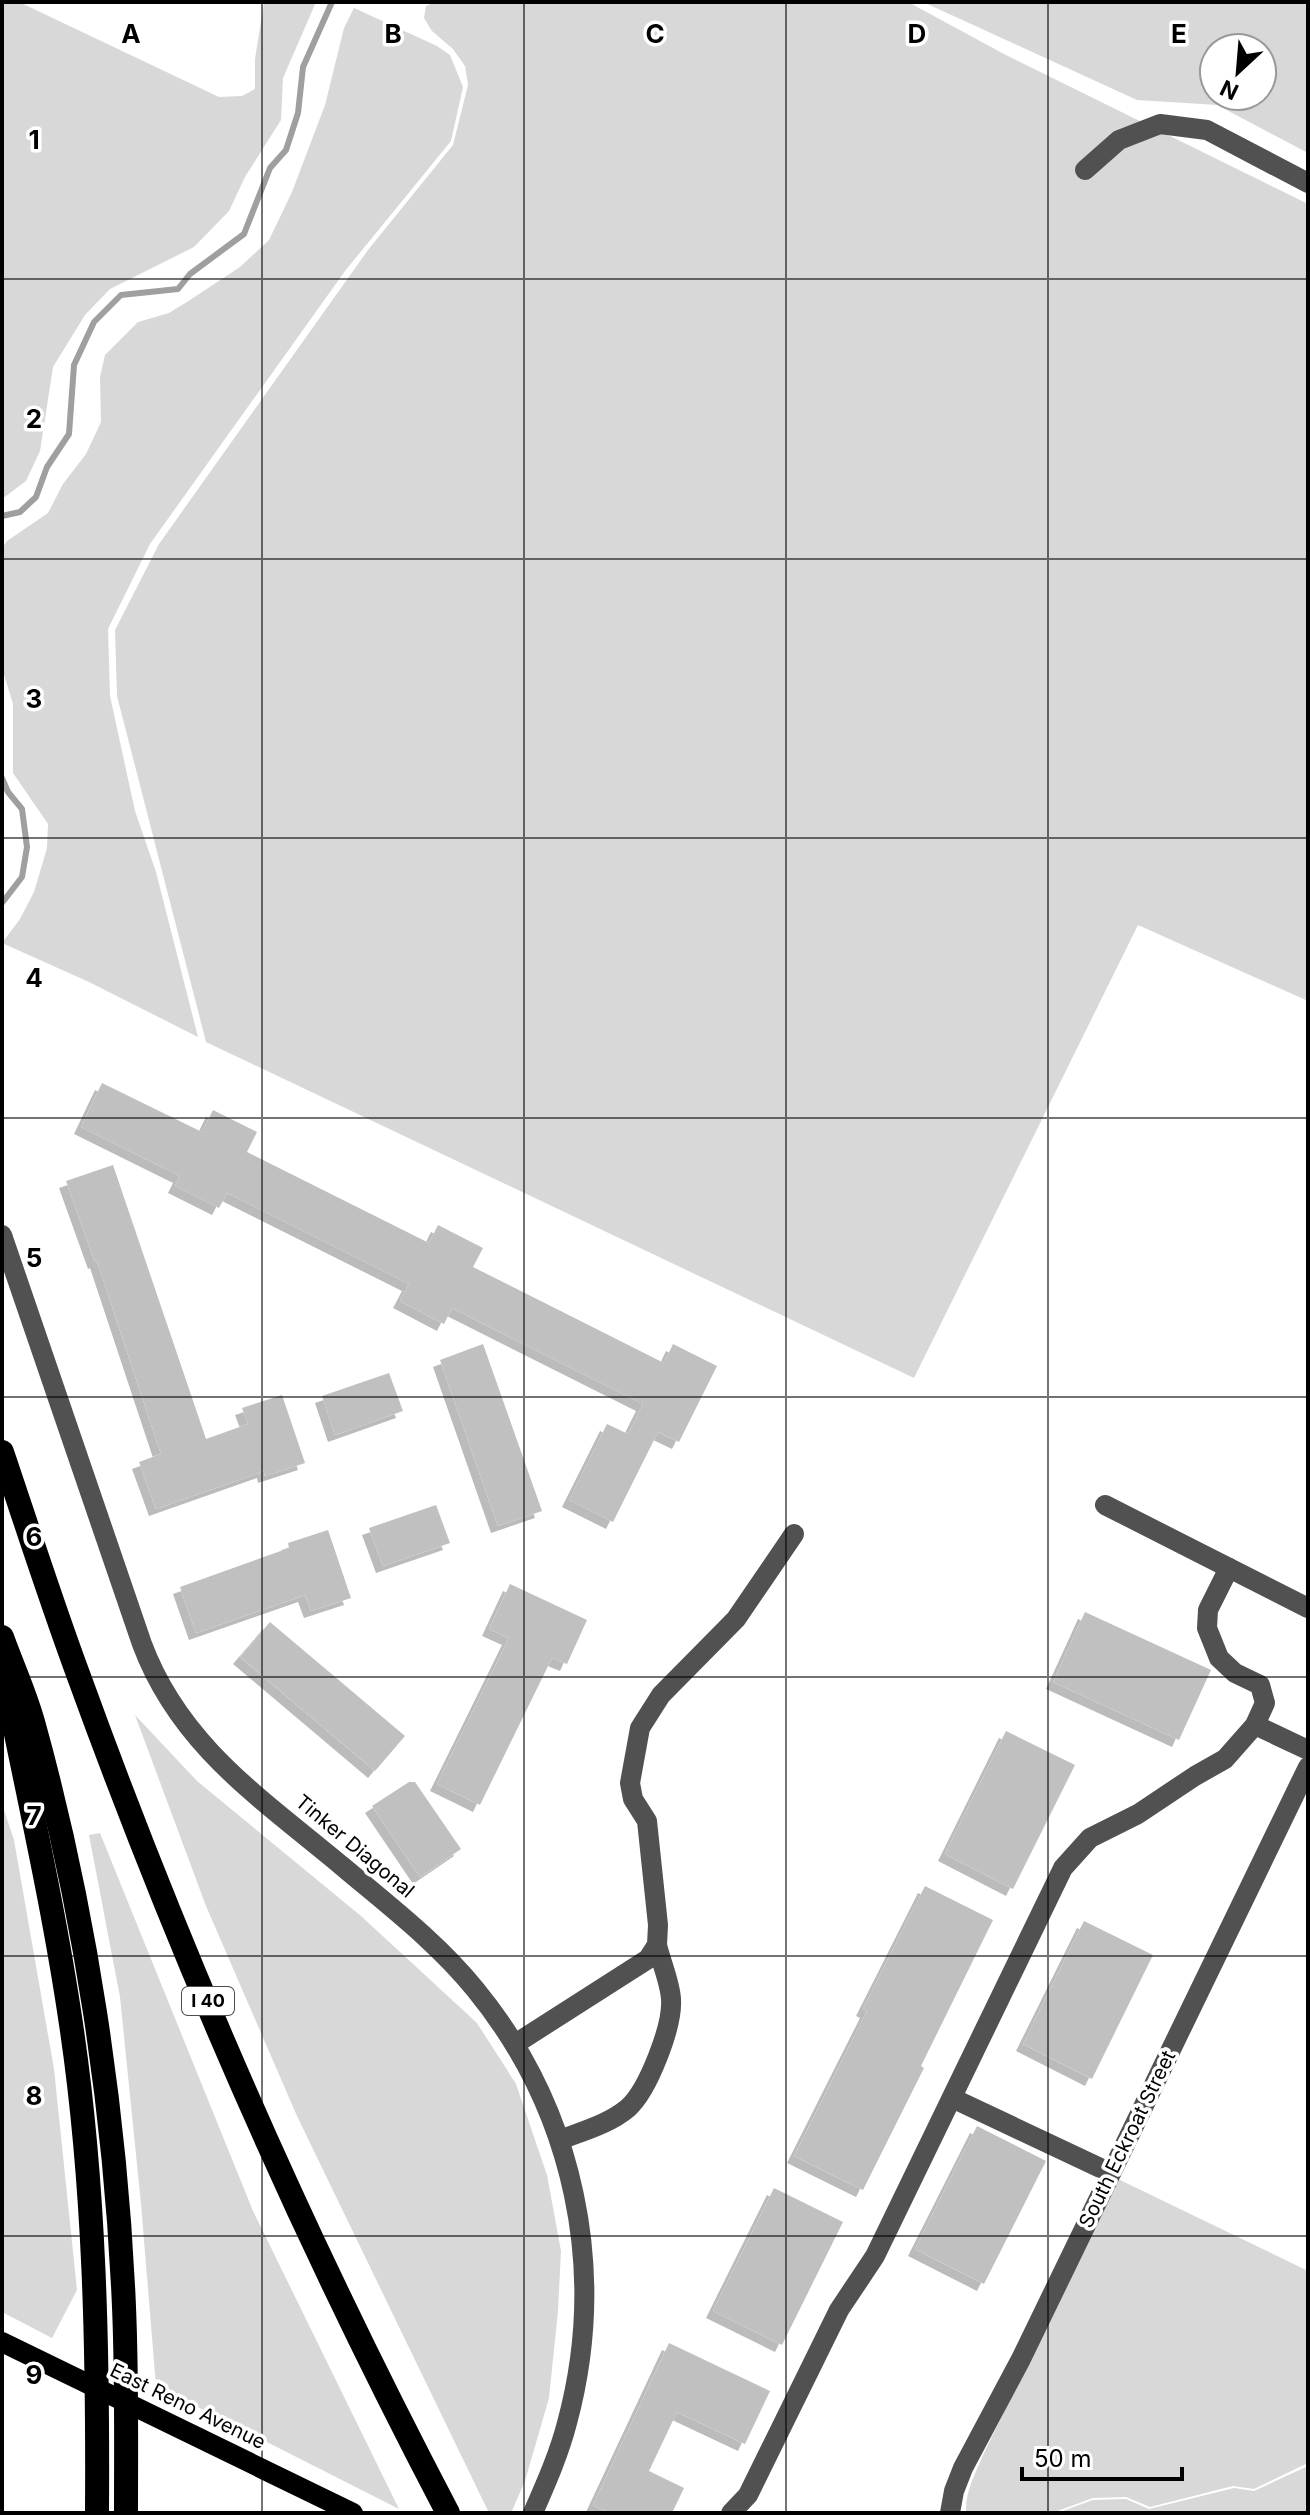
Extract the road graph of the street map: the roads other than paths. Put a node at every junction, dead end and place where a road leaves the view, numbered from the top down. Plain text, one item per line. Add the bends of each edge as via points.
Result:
1 (1085, 170) dead end
2 (1308, 183) edge
3 (2, 1235) edge
4 (2, 1452) edge
5 (1105, 1505) dead end
6 (794, 1534) dead end
7 (1229, 1568) junction
8 (1308, 1608) edge
9 (2, 1637) edge
10 (2, 1666) edge
11 (1255, 1725) junction
12 (1308, 1750) edge
13 (1308, 1767) edge
14 (657, 1945) junction
15 (515, 2044) junction
16 (952, 2098) junction
17 (560, 2140) junction
18 (1111, 2173) junction
19 (2, 2342) edge
20 (535, 2509) edge
21 (97, 2513) edge
22 (126, 2513) edge
23 (353, 2513) edge
24 (448, 2513) edge
25 (731, 2513) edge
26 (950, 2513) edge

1 - 2 street via 1119,140 1160,124 1207,130
3 - 15 street, Tinker Diagonal via 142,1644 174,1709 231,1774 452,1962
4 - 24 highway, I 40 via 78,1674 161,1890 335,2288
5 - 7 street
6 - 14 street via 736,1619 661,1695 640,1728 630,1783 647,1821
7 - 8 street
7 - 11 street via 1208,1610 1207,1628 1219,1658 1260,1685 1265,1703
9 - 22 highway via 33,1720 97,2026 124,2307
10 - 21 highway via 44,1861 72,2027 94,2291
11 - 12 street
11 - 16 street via 1225,1759 1090,1838 1063,1868
13 - 18 street, South Eckroat Street
14 - 15 street via 648,1959
14 - 17 street via 671,2000 664,2041 647,2079 629,2107 601,2125
15 - 17 street, Tinker Diagonal
16 - 18 street
16 - 25 street via 748,2495
17 - 20 street, Tinker Diagonal via 583,2256 584,2325 568,2422
18 - 26 street, South Eckroat Street via 963,2468
19 - 23 main road, East Reno Avenue

